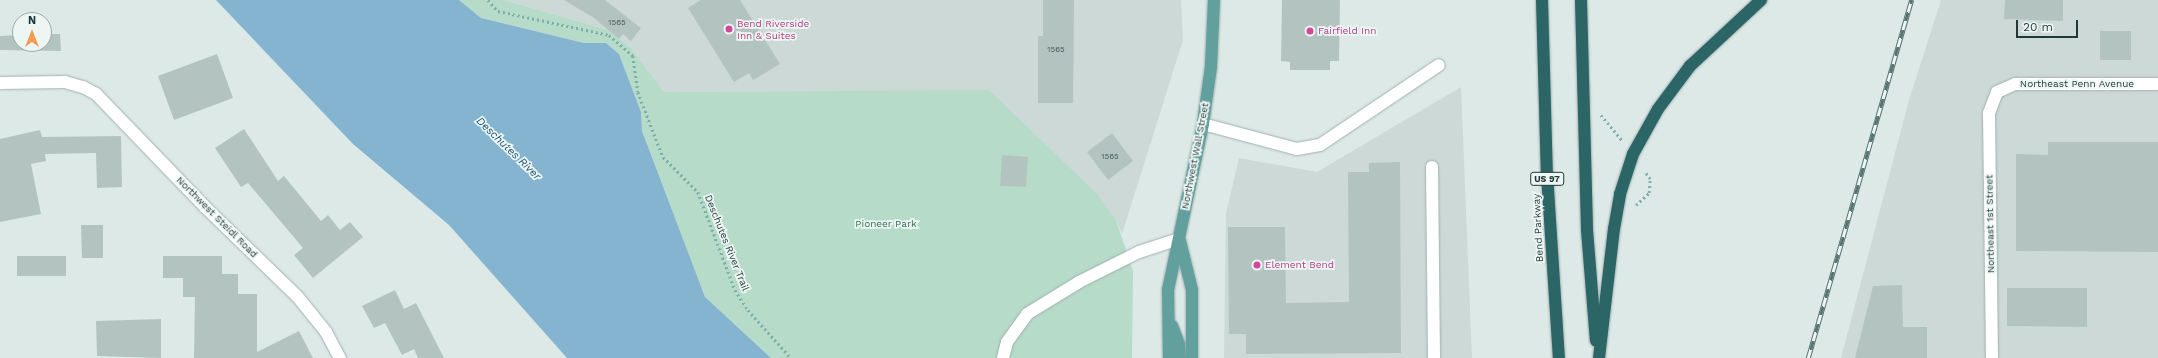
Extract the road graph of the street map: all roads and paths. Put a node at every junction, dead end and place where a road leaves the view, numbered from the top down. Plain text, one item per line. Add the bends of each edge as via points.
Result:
1 (488, 0) edge
2 (1214, 0) edge
3 (1542, 0) edge
4 (1581, 0) edge
5 (1761, 0) edge
6 (1439, 64) dead end
7 (0, 84) edge
8 (2158, 84) edge
9 (1582, 91) junction
10 (1997, 92) joint
11 (1203, 124) junction
12 (1633, 154) junction
13 (1432, 167) dead end
14 (1179, 239) junction
15 (1169, 318) junction
16 (340, 358) edge
17 (791, 358) edge
18 (1003, 358) edge
19 (1169, 358) edge
20 (1180, 358) edge
21 (1192, 358) edge
22 (1434, 358) edge
23 (1559, 358) edge
24 (1598, 358) edge
25 (1992, 358) edge

1 - 17 path, Deschutes River Trail via 498,11 609,35 633,56 638,92 663,157 698,192 735,290 748,310
2 - 11 main road, Northwest Wall Street via 1211,66
3 - 23 highway, Bend Parkway / US 97 via 1547,174
4 - 9 highway
5 - 12 highway via 1690,66 1658,109
6 - 11 street via 1320,144 1297,149
7 - 16 street, Northwest Steidl Road via 65,82 96,94 205,207 297,296 326,332
8 - 10 street, Northeast Penn Avenue via 2015,84
9 - 12 path
9 - 24 highway via 1588,230
10 - 25 street, Northeast 1st Street via 1989,113
11 - 14 main road, Northwest Wall Street
12 - 24 highway via 1620,194
13 - 22 street
14 - 15 main road, Northwest Wall Street via 1168,290
14 - 18 street via 1139,252 1079,282 1027,314 1007,342
14 - 21 main road, Northwest Wall Street via 1192,290
15 - 19 main road, Northwest Wall Street
15 - 20 main road via 1179,344

